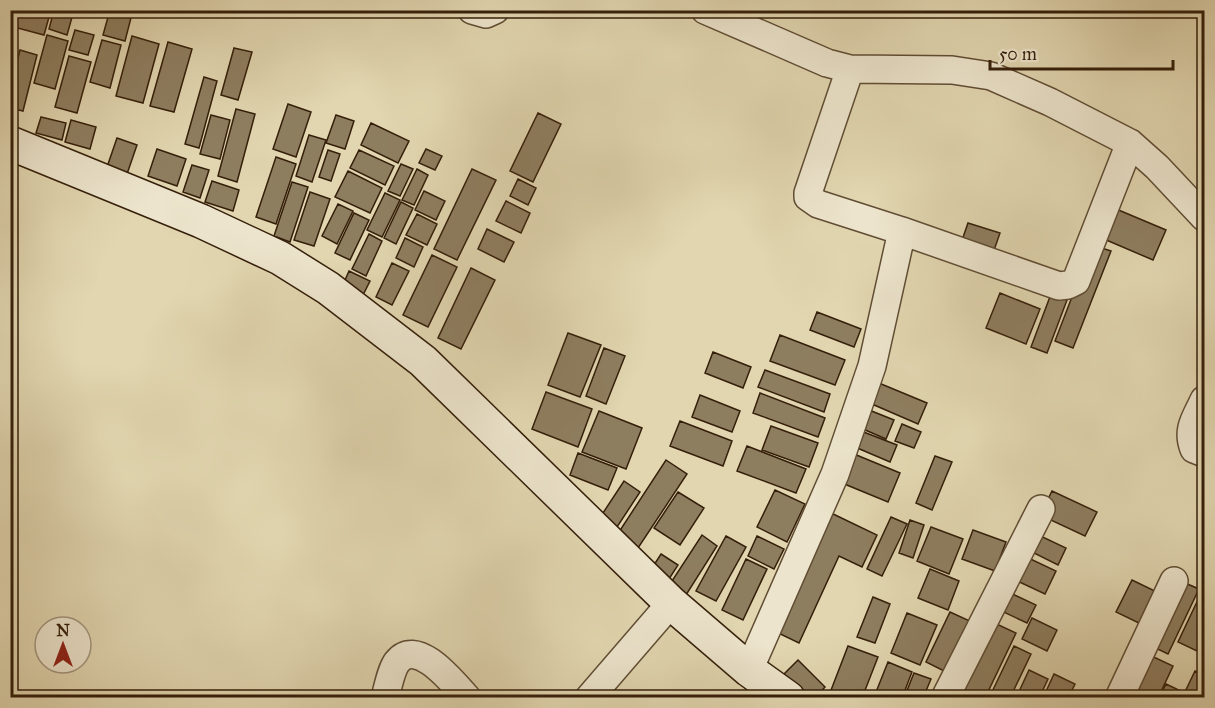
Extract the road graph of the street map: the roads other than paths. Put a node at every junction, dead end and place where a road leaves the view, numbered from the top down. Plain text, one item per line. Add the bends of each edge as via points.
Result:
1 (472, 10) edge
2 (495, 10) edge
3 (705, 10) edge
4 (850, 69) junction
5 (10, 144) edge
6 (1128, 149) junction
7 (1204, 217) edge
8 (902, 231) junction
9 (1204, 400) edge
10 (1204, 453) edge
11 (1041, 509) dead end
12 (1174, 581) dead end
13 (661, 615) junction
14 (749, 670) junction
15 (385, 698) edge
16 (467, 698) edge
17 (588, 698) edge
18 (788, 698) edge
19 (945, 698) edge
20 (1119, 698) edge

1 - 2 street via 486,14
3 - 4 street via 827,63
4 - 6 street via 952,70 991,76 1050,102
4 - 8 street via 808,193 814,202
5 - 13 street via 201,221 280,258 328,288 423,361
6 - 7 street via 1157,167
6 - 8 street via 1076,281 1068,285 1059,286
8 - 14 street via 872,366 835,474
9 - 10 street via 1189,437 1194,449
11 - 19 street
12 - 20 street
13 - 14 street
13 - 17 street
14 - 18 street
15 - 16 street via 397,662 407,655 417,655 436,664

